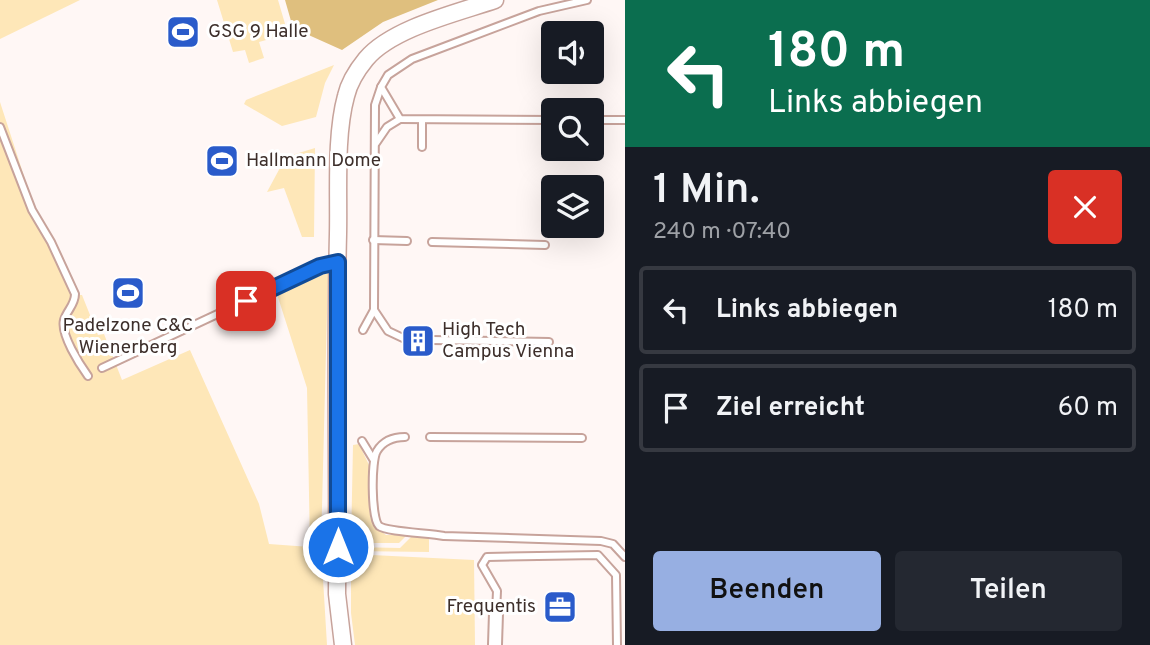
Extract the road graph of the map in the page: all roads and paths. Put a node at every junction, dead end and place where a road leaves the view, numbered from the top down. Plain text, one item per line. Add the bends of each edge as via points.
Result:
1 (495, 0) edge
2 (587, 0) edge
3 (381, 86) junction
4 (400, 119) junction
5 (422, 120) junction
6 (541, 120) edge
7 (604, 120) edge
8 (625, 120) edge
9 (0, 127) edge
10 (376, 143) junction
11 (422, 147) dead end
12 (373, 240) junction
13 (407, 241) dead end
14 (432, 242) dead end
15 (545, 245) dead end
16 (338, 262) junction
17 (374, 310) junction
18 (363, 330) dead end
19 (405, 339) dead end
20 (431, 340) dead end
21 (549, 342) dead end
22 (102, 368) dead end
23 (88, 376) dead end
24 (405, 437) dead end
25 (430, 437) dead end
26 (582, 438) dead end
27 (362, 441) dead end
28 (373, 459) junction
29 (625, 557) edge
30 (496, 613) joint
31 (343, 645) edge
32 (495, 645) edge
33 (617, 645) edge

1 - 16 street via 389,41 354,75 341,126
2 - 3 lane via 539,11 412,59 388,75
3 - 4 lane
3 - 10 lane via 375,105
4 - 5 lane
4 - 10 lane via 387,127
5 - 6 lane
5 - 11 lane
7 - 8 lane
9 - 23 lane via 32,210 75,294 64,329
10 - 12 lane
12 - 13 lane
12 - 17 lane
14 - 15 lane
16 - 22 lane via 320,266
16 - 31 street via 337,594
17 - 18 lane
17 - 19 lane via 388,331
20 - 21 lane
24 - 28 lane via 386,442
25 - 26 lane
27 - 28 lane
28 - 29 lane via 374,516 388,530 601,541 613,544
30 - 32 street
30 - 33 lane via 497,591 482,565 487,557 598,555 616,575

